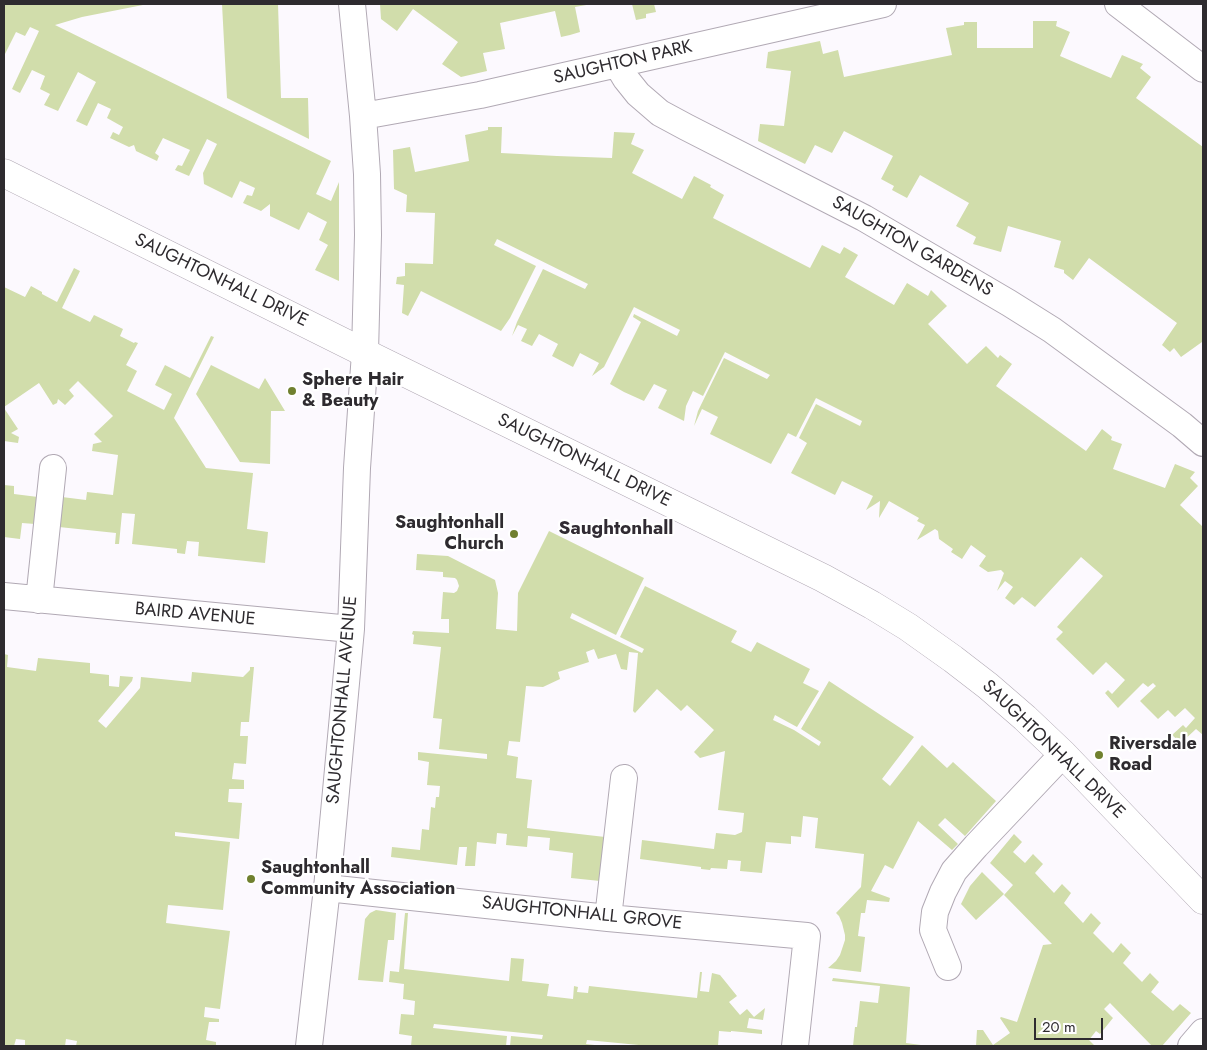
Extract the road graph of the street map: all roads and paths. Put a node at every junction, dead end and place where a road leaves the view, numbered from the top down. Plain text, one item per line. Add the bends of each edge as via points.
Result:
1 (352, 4) edge
2 (883, 4) edge
3 (1133, 7) edge
4 (617, 64) junction
5 (1203, 69) edge
6 (363, 116) junction
7 (4, 173) edge
8 (365, 353) junction
9 (1203, 443) edge
10 (53, 468) dead end
11 (4, 596) edge
12 (40, 600) junction
13 (350, 629) junction
14 (1063, 754) junction
15 (624, 778) dead end
16 (327, 888) junction
17 (1203, 900) edge
18 (608, 918) junction
19 (948, 968) dead end
20 (1203, 1032) edge
21 (309, 1046) edge
22 (795, 1046) edge
23 (1190, 1046) edge

1 - 6 street, SAUGHTONHALL AVENUE
2 - 4 street, SAUGHTON PARK
3 - 5 street
4 - 6 street, SAUGHTON PARK via 480,95
4 - 9 street, SAUGHTON GARDENS via 638,94 660,113 864,218 1009,303 1052,330
6 - 8 street, SAUGHTONHALL AVENUE via 368,235
7 - 8 street, SAUGHTONHALL DRIVE
8 - 13 street, SAUGHTONHALL AVENUE
8 - 14 street, SAUGHTONHALL DRIVE via 872,605 981,680
10 - 12 street
11 - 12 street, BAIRD AVENUE
12 - 13 street, BAIRD AVENUE
13 - 16 street, SAUGHTONHALL AVENUE
14 - 17 street, SAUGHTONHALL DRIVE
14 - 19 street via 954,871 935,912 933,930
15 - 18 street
16 - 18 street, SAUGHTONHALL GROVE
16 - 21 street, SAUGHTONHALL AVENUE
18 - 22 street, SAUGHTONHALL GROVE via 807,936
20 - 23 street

